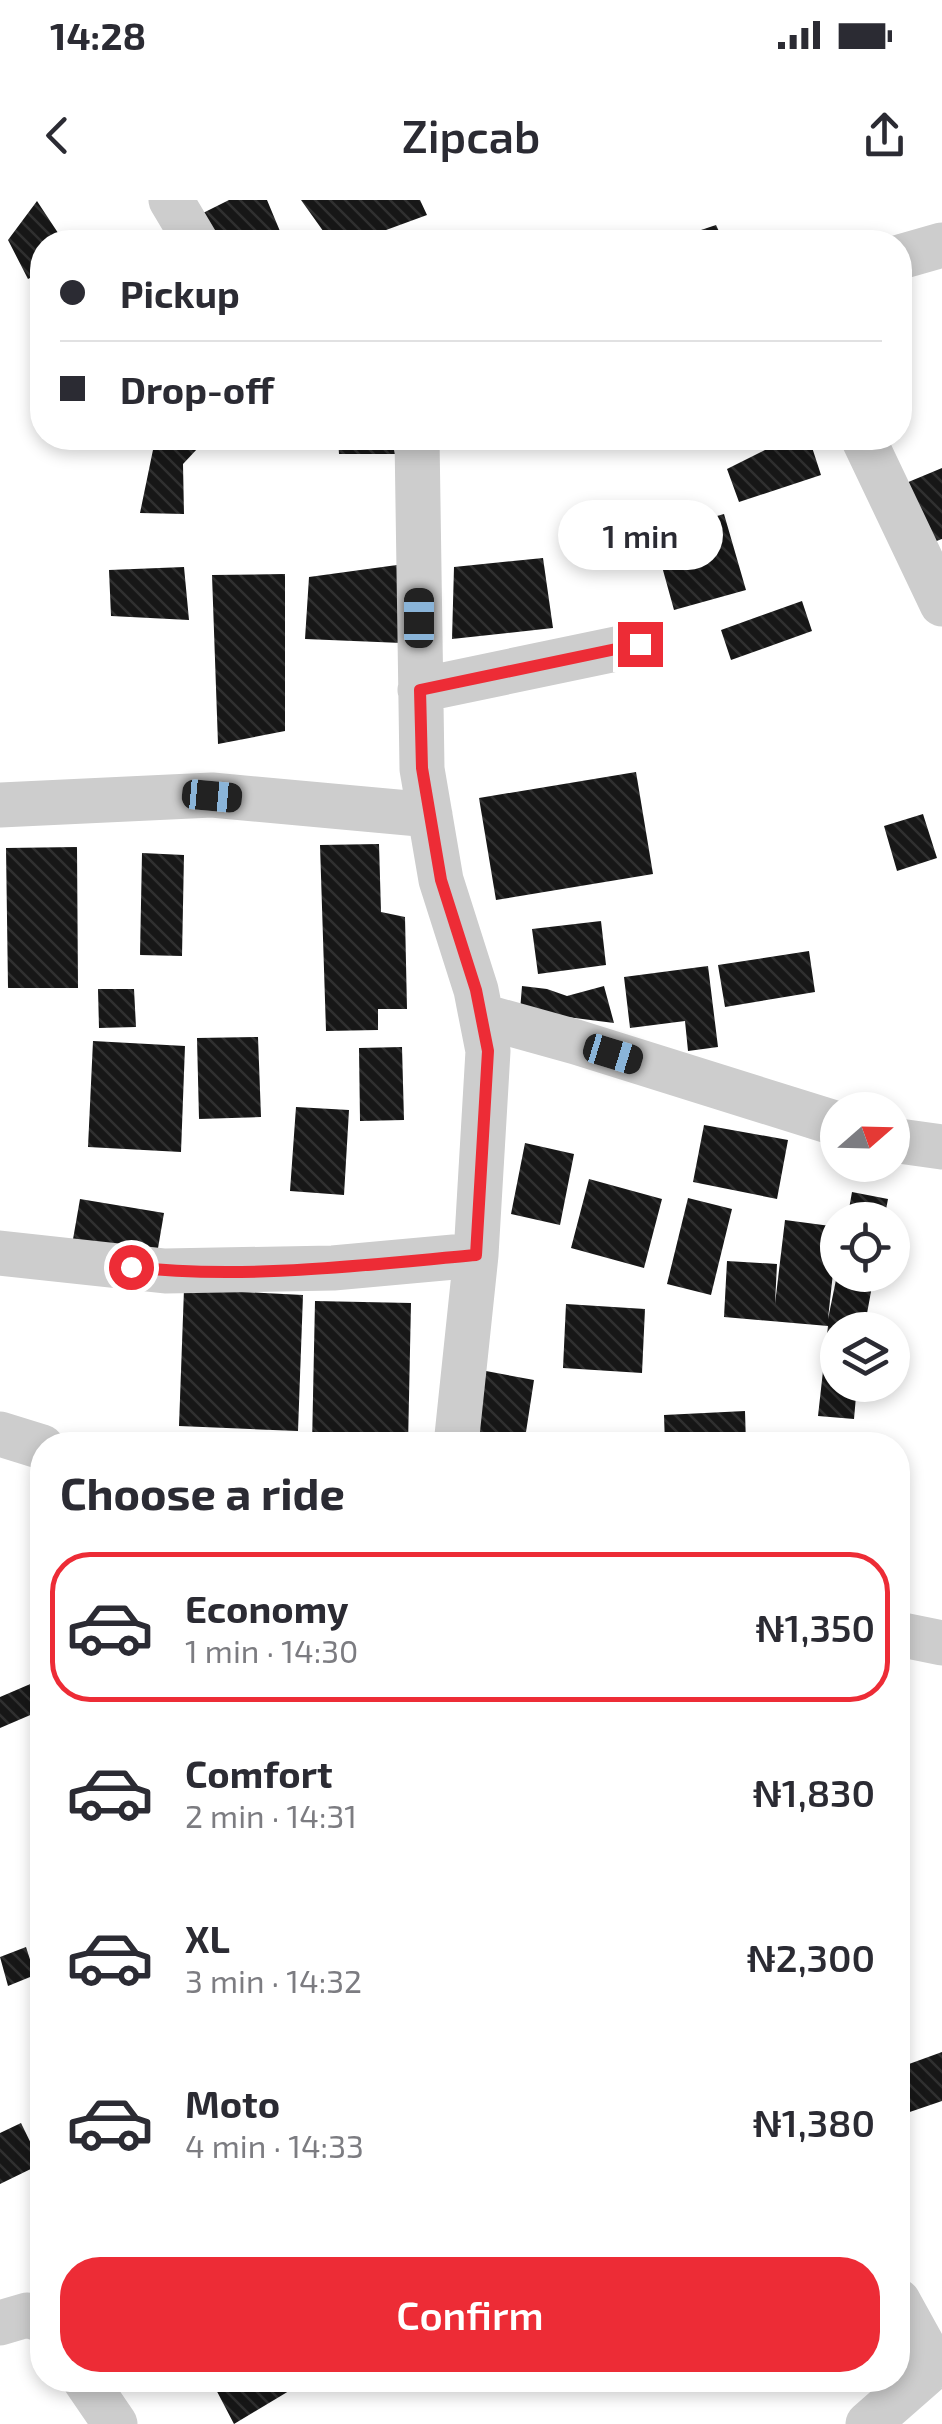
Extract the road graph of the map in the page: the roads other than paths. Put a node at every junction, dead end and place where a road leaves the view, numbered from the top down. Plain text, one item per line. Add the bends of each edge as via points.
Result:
1 (171, 200) edge
2 (189, 230) edge
3 (942, 245) edge
4 (912, 254) edge
5 (417, 450) edge
6 (870, 450) edge
7 (942, 604) edge
8 (640, 644) dead end
9 (420, 690) junction
10 (0, 805) edge
11 (430, 815) junction
12 (482, 1016) junction
13 (820, 1118) edge
14 (910, 1142) edge
15 (942, 1146) edge
16 (0, 1253) edge
17 (476, 1255) junction
18 (457, 1432) edge
19 (0, 1434) edge
20 (30, 1443) edge
21 (910, 1636) edge
22 (942, 1643) edge
23 (30, 2316) edge
24 (910, 2320) edge
25 (0, 2323) edge
26 (938, 2365) edge
27 (910, 2389) edge
28 (94, 2392) edge
29 (906, 2392) edge
30 (115, 2424) edge
31 (868, 2424) edge

1 - 2 street
3 - 4 street
5 - 9 street
6 - 7 street
8 - 9 street
9 - 11 street
10 - 11 street via 212,796
11 - 12 street via 441,880
12 - 13 street
12 - 17 street via 488,1051
14 - 15 street
16 - 17 street via 165,1271 334,1268
17 - 18 street
19 - 20 street
21 - 22 street
23 - 25 street
24 - 26 street
26 - 27 street
28 - 30 street
29 - 31 street

